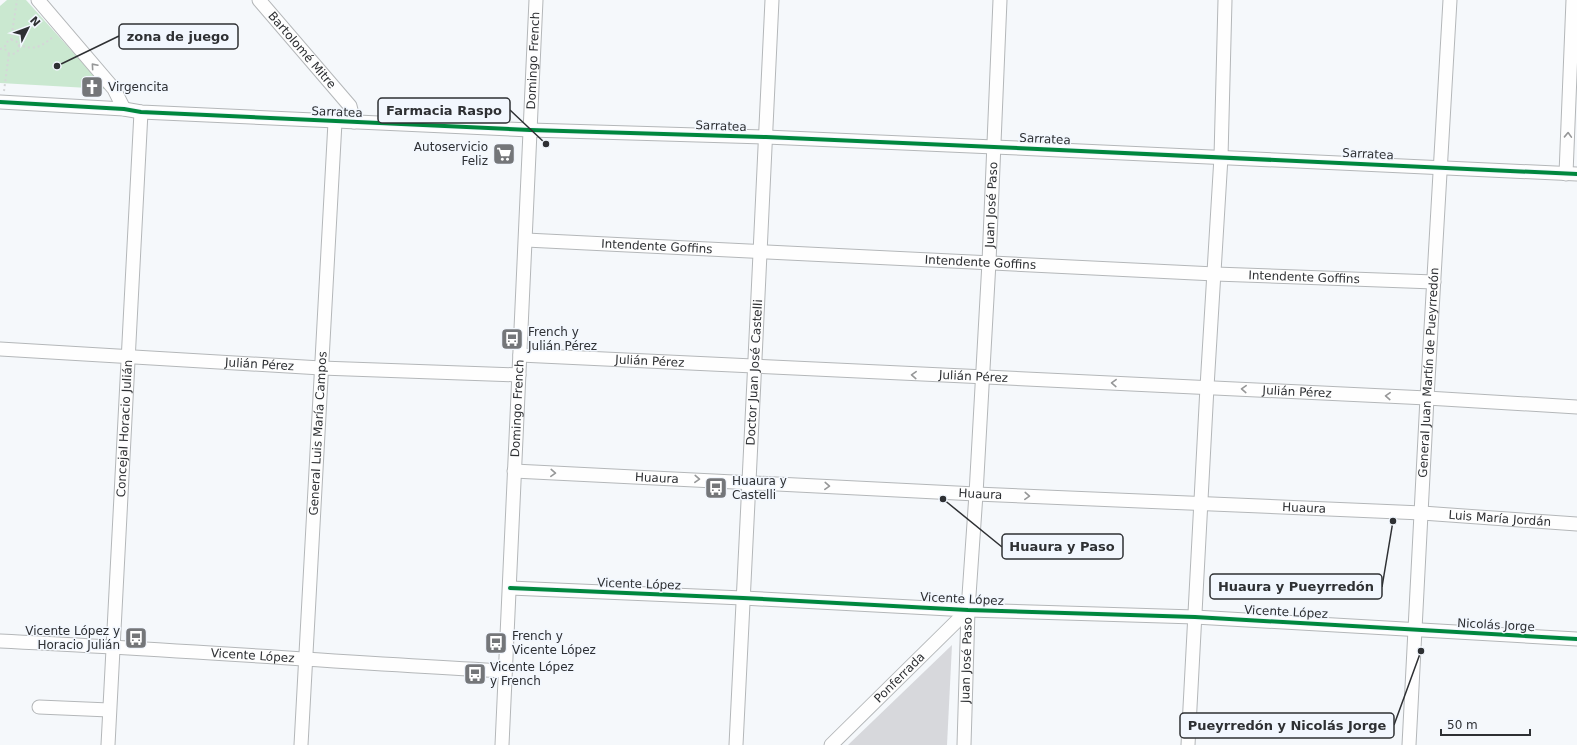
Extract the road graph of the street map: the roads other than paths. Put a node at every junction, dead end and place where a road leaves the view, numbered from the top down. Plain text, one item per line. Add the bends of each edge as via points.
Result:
1 (38, 0) edge
2 (259, 0) edge
3 (536, 0) edge
4 (772, 0) edge
5 (1000, 0) edge
6 (1226, 0) edge
7 (1450, 0) edge
8 (1573, 0) edge
9 (1, 102) edge
10 (124, 109) junction
11 (141, 112) junction
12 (335, 122) junction
13 (354, 122) junction
14 (530, 130) junction
15 (766, 137) junction
16 (994, 147) junction
17 (1221, 157) junction
18 (1441, 167) junction
19 (1572, 174) edge
20 (526, 240) junction
21 (760, 251) junction
22 (989, 262) junction
23 (1215, 274) junction
24 (1434, 282) junction
25 (0, 349) edge
26 (520, 355) junction
27 (127, 357) junction
28 (754, 367) junction
29 (321, 368) junction
30 (519, 375) junction
31 (982, 378) junction
32 (1207, 387) junction
33 (1427, 398) junction
34 (1577, 408) edge
35 (514, 471) junction
36 (748, 482) junction
37 (976, 494) junction
38 (1201, 504) junction
39 (1422, 513) junction
40 (1577, 524) edge
41 (510, 588) junction
42 (743, 598) junction
43 (968, 610) junction
44 (1195, 617) junction
45 (1414, 630) junction
46 (1577, 639) edge
47 (0, 641) edge
48 (113, 646) junction
49 (305, 660) junction
50 (505, 671) junction
51 (39, 707) dead end
52 (109, 710) junction
53 (108, 745) edge
54 (301, 745) edge
55 (502, 745) edge
56 (736, 745) edge
57 (831, 745) edge
58 (964, 745) edge
59 (1188, 745) edge
60 (1409, 745) edge

10 -> 1 street via 114,89
2 - 13 street, Bartolomé Mitre via 350,106
3 - 14 street, Domingo French
4 - 15 street, Doctor Juan José Castelli
5 - 16 street, Juan José Paso
6 - 17 street
7 - 18 street, General Juan Martín de Pueyrredón
19 -> 8 street
9 - 10 street, Sarratea
10 - 11 street, Sarratea
11 - 12 street, Sarratea
11 - 27 street, Concejal Horacio Julián
12 - 13 street, Sarratea
12 - 29 street, General Luis María Campos
13 - 14 street, Sarratea
14 - 15 street, Sarratea
14 - 20 street, Domingo French
15 - 16 street, Sarratea
15 - 21 street, Doctor Juan José Castelli
16 - 17 street, Sarratea
16 - 22 street, Juan José Paso
17 - 18 street, Sarratea
17 - 23 street
18 - 19 street, Sarratea
18 - 24 street, General Juan Martín de Pueyrredón
20 - 21 street, Intendente Goffins
20 - 26 street, Domingo French
21 - 22 street, Intendente Goffins
21 - 28 street, Doctor Juan José Castelli
22 - 23 street, Intendente Goffins
22 - 31 street, Juan José Paso
23 - 24 street, Intendente Goffins
23 - 32 street
24 - 33 street, General Juan Martín de Pueyrredón
25 - 27 street, Julián Pérez
26 - 28 street, Julián Pérez
26 - 30 street, Domingo French
27 - 29 street, Julián Pérez
27 - 48 street, Concejal Horacio Julián
31 -> 28 street, Julián Pérez
28 - 36 street, Doctor Juan José Castelli
29 - 30 street, Julián Pérez
29 - 49 street, General Luis María Campos
30 - 35 street, Domingo French
32 -> 31 street, Julián Pérez
31 - 37 street, Juan José Paso
33 -> 32 street, Julián Pérez
32 - 38 street
33 - 34 street, Julián Pérez
33 - 39 street, General Juan Martín de Pueyrredón
35 -> 36 street, Huaura
35 - 41 street, Domingo French
36 -> 37 street, Huaura
36 - 42 street, Doctor Juan José Castelli
37 -> 38 street, Huaura
37 - 43 street, Juan José Paso
38 - 39 street, Huaura
38 - 44 street
39 - 40 street, Luis María Jordán
39 - 45 street, General Juan Martín de Pueyrredón
41 - 42 street, Vicente López
41 - 50 street, Domingo French
42 - 43 street, Vicente López
42 - 56 street, Doctor Juan José Castelli
43 - 44 street, Vicente López
43 - 57 street, Ponferrada
43 - 58 street, Juan José Paso
44 - 45 street, Vicente López
44 - 59 street
45 - 46 street, Nicolás Jorge
45 - 60 street, General Juan Martín de Pueyrredón
47 - 48 street, Vicente López
48 - 49 street, Vicente López
48 - 52 street, Concejal Horacio Julián
49 - 50 street, Vicente López
49 - 54 street, General Luis María Campos
50 - 55 street, Domingo French
51 - 52 street
52 - 53 street, Concejal Horacio Julián

